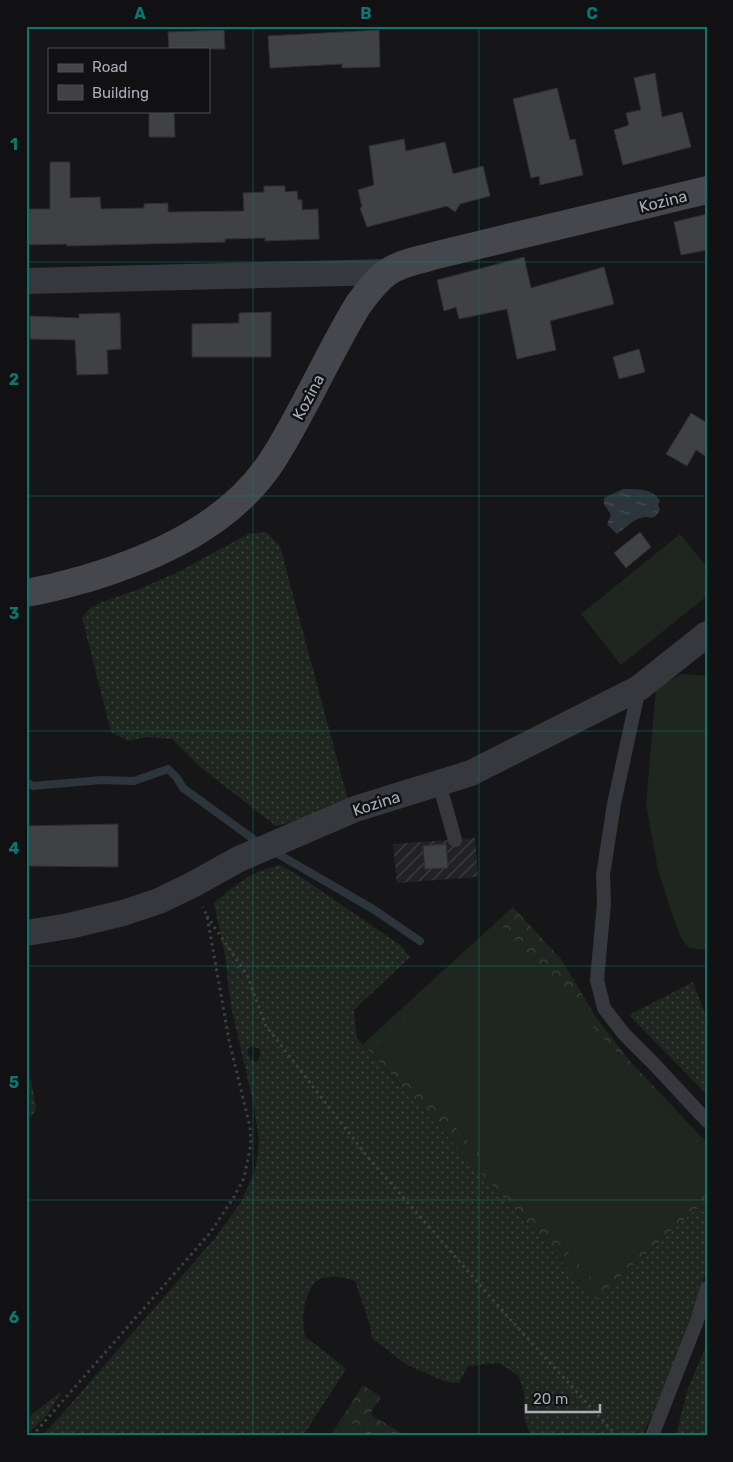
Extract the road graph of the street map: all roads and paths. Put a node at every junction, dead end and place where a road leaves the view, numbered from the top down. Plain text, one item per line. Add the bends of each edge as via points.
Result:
1 (707, 190) edge
2 (388, 272) junction
3 (26, 280) edge
4 (26, 593) edge
5 (707, 634) edge
6 (639, 688) junction
7 (438, 783) junction
8 (454, 840) dead end
9 (192, 885) junction
10 (207, 916) junction
11 (26, 933) edge
12 (707, 1122) edge
13 (707, 1288) edge
14 (32, 1436) edge
15 (617, 1436) edge
16 (652, 1436) edge

1 - 2 main road, Kozina via 437,255
2 - 3 street, Kozina
2 - 4 main road, Kozina via 358,305 293,425 248,492 212,521 158,552 106,573
5 - 6 street, Kozina
6 - 7 street, Kozina via 471,773
6 - 12 lane via 614,804 603,875 604,903 597,980 604,1008 624,1034
7 - 8 lane
7 - 9 street, Kozina via 355,809 239,859
9 - 10 path
9 - 11 street, Kozina via 123,913
10 - 14 path via 229,1040 250,1127 252,1144 244,1178 210,1233
10 - 15 path via 246,975 266,1026 366,1155
13 - 16 lane

